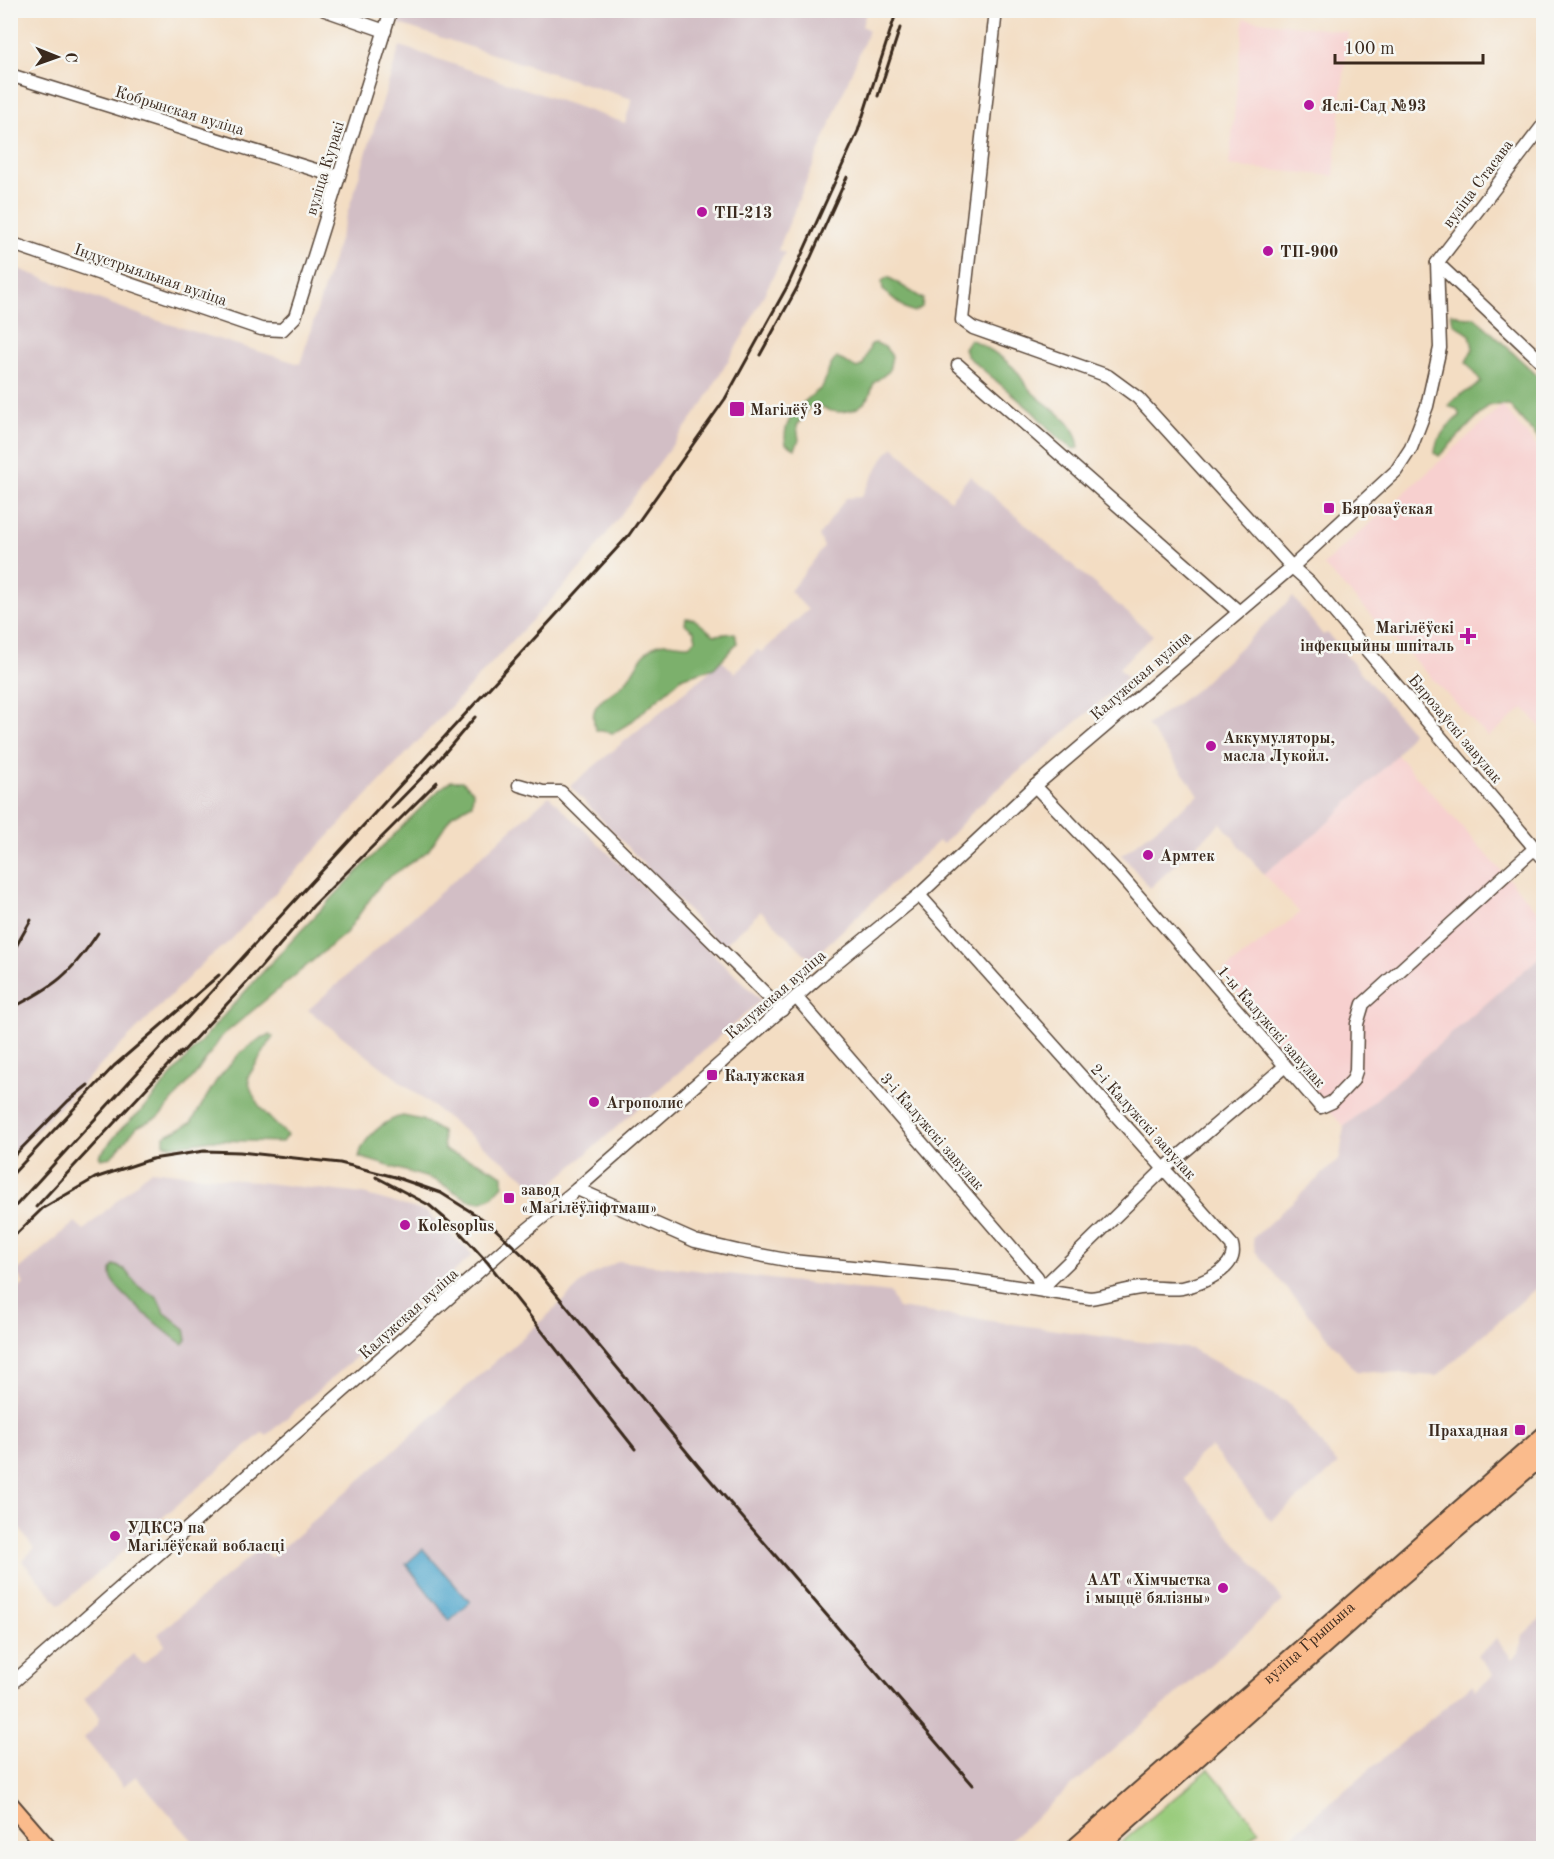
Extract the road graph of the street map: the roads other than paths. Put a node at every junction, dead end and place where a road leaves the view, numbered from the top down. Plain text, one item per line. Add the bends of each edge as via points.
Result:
1 (325, 10) edge
2 (391, 10) edge
3 (996, 10) edge
4 (384, 31) junction
5 (10, 75) edge
6 (1542, 127) edge
7 (338, 177) junction
8 (10, 243) edge
9 (1437, 263) junction
10 (282, 330) joint
11 (1544, 364) edge
12 (958, 365) dead end
13 (1292, 567) junction
14 (1238, 611) junction
15 (519, 785) dead end
16 (1035, 786) junction
17 (1534, 848) junction
18 (1544, 859) edge
19 (920, 895) junction
20 (796, 997) junction
21 (782, 1010) junction
22 (1284, 1067) junction
23 (1165, 1168) junction
24 (577, 1189) junction
25 (1041, 1289) junction
26 (1544, 1435) edge
27 (1544, 1455) edge
28 (10, 1685) edge
29 (10, 1804) edge
30 (10, 1821) edge
31 (33, 1848) edge
32 (48, 1848) edge
33 (1074, 1848) edge
34 (1097, 1848) edge

1 - 4 street
2 - 4 street, вуліца Куракі
3 - 13 street, Бярозаўскі завулак via 962,320 973,328 1108,376 1138,398
4 - 7 street, вуліца Куракі
5 - 7 street, Кобрынская вуліца
6 - 9 street, вуліца Стасава
7 - 10 street, вуліца Куракі via 295,317
8 - 10 street, Індустрыяльная вуліца via 261,329
9 - 11 street
9 - 13 street, Калужская вуліца via 1440,348 1427,406 1411,448 1396,471
12 - 14 street
13 - 14 street, Калужская вуліца
13 - 17 street, Бярозаўскі завулак via 1309,582
14 - 16 street, Калужская вуліца
15 - 21 street via 561,792
16 - 19 street, Калужская вуліца
16 - 22 street, 1-ы Калужскі завулак via 1128,883
17 - 18 street, Бярозаўскі завулак
17 - 22 street, 1-ы Калужскі завулак via 1363,1004 1357,1024 1356,1071 1353,1080 1332,1101 1321,1107
19 - 20 street, Калужская вуліца
19 - 23 street, 2-і Калужскі завулак
20 - 21 street, Калужская вуліца
20 - 25 street, 3-і Калужскі завулак via 1037,1277
21 - 24 street, Калужская вуліца
22 - 23 street
23 - 25 street
23 - 25 street, 2-і Калужскі завулак via 1232,1245 1234,1258 1219,1273 1182,1288 1140,1288 1090,1298
24 - 25 street via 695,1241 738,1251 792,1261
24 - 28 street, Калужская вуліца
26 - 33 main road, вуліца Грышына
27 - 34 main road, вуліца Грышына via 1395,1582
29 - 32 main road
30 - 31 main road

